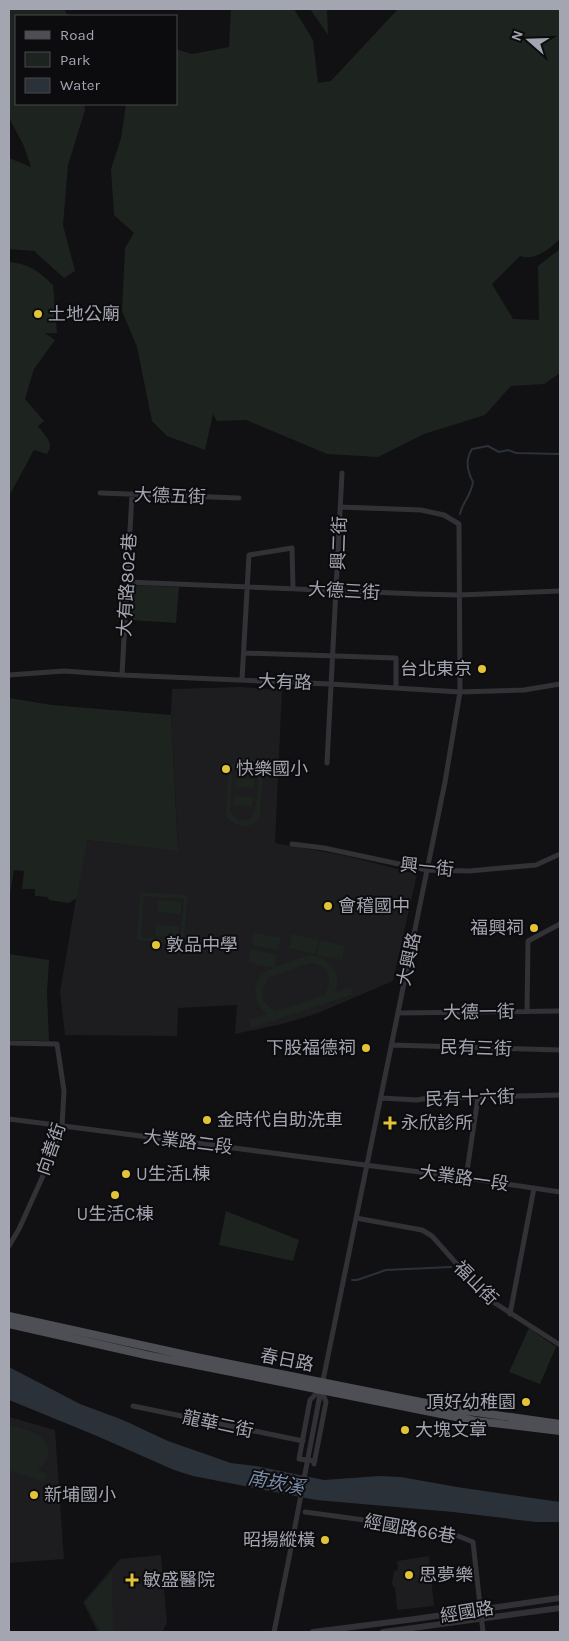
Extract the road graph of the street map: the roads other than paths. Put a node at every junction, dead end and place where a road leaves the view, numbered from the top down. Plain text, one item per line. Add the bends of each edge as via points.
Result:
1 (342, 473) dead end
2 (100, 493) dead end
3 (132, 494) junction
4 (240, 498) dead end
5 (340, 507) junction
6 (127, 582) junction
7 (247, 586) junction
8 (293, 588) junction
9 (337, 590) junction
10 (560, 590) edge
11 (459, 595) junction
12 (244, 654) junction
13 (331, 656) junction
14 (9, 675) edge
15 (122, 675) junction
16 (242, 680) junction
17 (330, 684) junction
18 (560, 684) edge
19 (396, 688) junction
20 (460, 692) junction
21 (327, 762) dead end
22 (292, 844) dead end
23 (560, 854) edge
24 (427, 870) junction
25 (560, 924) edge
26 (527, 1011) junction
27 (560, 1011) edge
28 (398, 1013) junction
29 (9, 1044) edge
30 (392, 1045) junction
31 (560, 1050) edge
32 (560, 1095) edge
33 (478, 1097) junction
34 (381, 1098) junction
35 (9, 1119) edge
36 (62, 1126) junction
37 (367, 1165) junction
38 (466, 1178) junction
39 (534, 1188) junction
40 (560, 1192) edge
41 (356, 1218) junction
42 (9, 1246) edge
43 (510, 1314) junction
44 (9, 1316) edge
45 (9, 1324) edge
46 (560, 1346) edge
47 (322, 1386) junction
48 (133, 1406) dead end
49 (560, 1424) edge
50 (560, 1433) edge
51 (302, 1441) junction
52 (305, 1512) dead end
53 (560, 1598) edge
54 (560, 1608) edge
55 (481, 1614) junction
56 (274, 1632) edge
57 (313, 1632) edge
58 (383, 1632) edge
59 (482, 1632) edge

1 - 5 street, 興二街
2 - 3 street, 大德五街
3 - 4 street, 大德五街
3 - 6 street, 大有路802巷
5 - 9 street, 興二街
5 - 11 street, 大興路 via 421,510 444,515 460,524
6 - 7 street, 大德三街
6 - 15 street, 大有路802巷
7 - 8 street, 大德三街
7 - 8 street via 249,555 292,548
7 - 12 street
8 - 9 street, 大德三街
9 - 11 street, 大德三街
9 - 13 street, 興二街
10 - 11 street, 大德三街
11 - 20 street, 大興路
12 - 13 street
12 - 16 street
13 - 17 street, 興二街
13 - 19 street via 396,658
14 - 15 street, 大有路 via 64,671
15 - 16 street, 大有路
16 - 17 street, 大有路
17 - 19 street, 大有路
17 - 21 street, 興二街
18 - 20 street, 大有路 via 524,690
19 - 20 street, 大有路
20 - 24 street, 大興路
22 - 24 street, 興一街
23 - 24 street, 興一街 via 536,865 493,870
24 - 28 street, 大興路
25 - 26 street via 528,941
26 - 27 street, 大德一街
26 - 28 street, 大德一街
28 - 30 street, 大興路
29 - 36 street, 向善街 via 57,1044 64,1091
30 - 31 street, 民有三街
30 - 34 street, 大興路
32 - 33 street, 民有十六街
33 - 34 street, 民有十六街
33 - 38 street
34 - 37 street, 大興路
35 - 36 street, 大業路二段
36 - 37 street, 大業路二段
36 - 42 street, 向善街
37 - 38 street, 大業路一段
37 - 41 street, 大興路
38 - 39 street, 大業路一段
39 - 40 street, 大業路一段
39 - 43 street
41 - 43 street, 福山街 via 422,1230 432,1236 487,1298
41 - 47 street, 大興路
43 - 46 street, 福山街
44 - 47 main road, 春日路
45 - 47 main road, 春日路 via 137,1353
47 - 49 main road, 春日路 via 478,1414
47 - 50 main road, 春日路 via 476,1421
47 - 51 street via 310,1400
47 - 51 street via 326,1402 314,1463 299,1458
47 - 56 street, 大興路, bridge
48 - 51 street, 龍華二街
52 - 55 street, 經國路66巷 via 458,1536 473,1542
53 - 55 street, 經國路
54 - 55 street, 經國路
55 - 57 street, 經國路
55 - 58 street, 經國路
55 - 59 street

